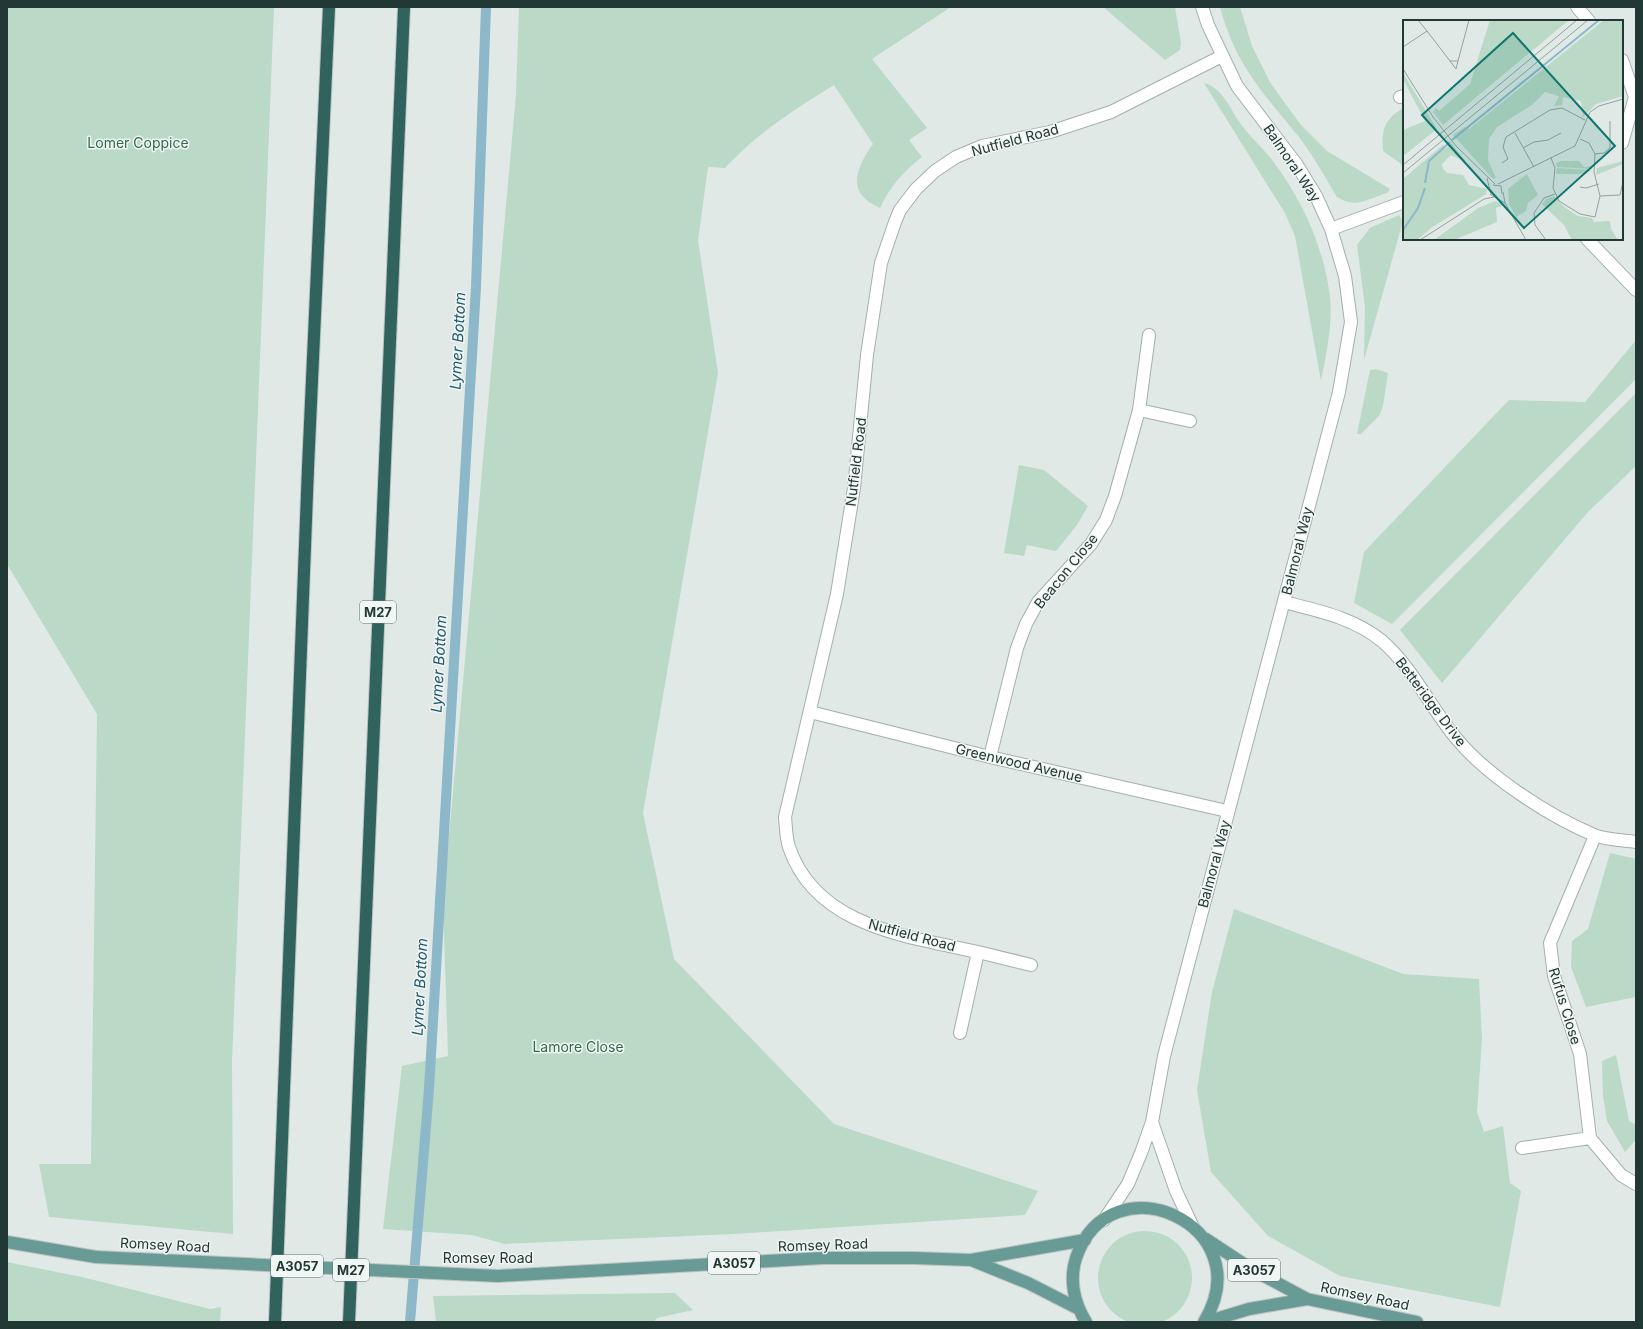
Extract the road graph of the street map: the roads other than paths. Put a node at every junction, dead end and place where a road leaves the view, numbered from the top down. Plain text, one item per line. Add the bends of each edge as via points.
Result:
1 (328, 7) edge
2 (404, 7) edge
3 (1202, 7) edge
4 (1577, 7) edge
5 (1588, 20) edge
6 (1222, 56) junction
7 (1623, 63) edge
8 (1623, 139) edge
9 (1403, 202) edge
10 (1331, 230) junction
11 (1588, 240) edge
12 (1636, 290) edge
13 (1149, 335) dead end
14 (1139, 410) junction
15 (1190, 421) dead end
16 (1284, 602) junction
17 (810, 712) junction
18 (990, 757) junction
19 (1227, 811) junction
20 (1595, 836) junction
21 (1636, 842) edge
22 (978, 952) junction
23 (1031, 965) dead end
24 (960, 1033) dead end
25 (1152, 1122) junction
26 (1590, 1138) junction
27 (1522, 1148) dead end
28 (1636, 1184) edge
29 (1104, 1220) junction
30 (1192, 1225) junction
31 (1204, 1237) junction
32 (1085, 1240) junction
33 (7, 1242) edge
34 (971, 1260) junction
35 (1307, 1299) junction
36 (1079, 1309) junction
37 (275, 1322) edge
38 (349, 1322) edge
39 (1086, 1322) edge
40 (1205, 1322) edge
41 (1417, 1322) edge

1 - 37 highway
2 - 38 highway, M27
3 - 6 street, Balmoral Way
4 - 5 street
6 - 10 street, Balmoral Way via 1237,86 1281,143 1312,190
6 - 17 street, Nutfield Road via 1111,112 1050,132 982,146 956,157 935,171 916,189 900,210 881,263 854,488 837,594
7 - 8 street via 1635,97
9 - 10 street
10 - 16 street, Balmoral Way via 1345,276 1352,322 1339,392
11 - 12 street
13 - 14 street, Beacon Close
14 - 15 street
14 - 18 street, Beacon Close via 1117,492 1106,520 1091,544 1038,602 1026,624 1017,648
16 - 19 street, Balmoral Way
16 - 20 street, Betteridge Drive via 1334,614 1352,622 1382,642 1411,673 1450,730 1471,755 1530,801
17 - 18 street, Greenwood Avenue
17 - 22 street, Nutfield Road via 785,817 789,846 800,870 818,893 840,911 878,929
18 - 19 street, Greenwood Avenue
19 - 25 street, Balmoral Way via 1164,1056
20 - 21 street, Betteridge Drive
20 - 26 street, Rufus Close via 1550,943 1554,976 1580,1054
22 - 23 street, Nutfield Road
22 - 24 street
25 - 29 street, Balmoral Way via 1128,1184
25 - 30 street, Balmoral Way via 1176,1190
26 - 27 street
26 - 28 street via 1621,1175
29 - 30 main road via 1130,1209 1156,1208 1175,1214
29 - 32 main road
30 - 31 main road
31 - 35 main road, Romsey Road / A3057 via 1253,1270
31 - 40 main road via 1214,1258 1217,1280 1213,1303
32 - 34 main road, Romsey Road / A3057
32 - 36 main road via 1073,1274 1073,1286
33 - 34 main road, Romsey Road / A3057, bridge via 96,1257 498,1276 823,1258
34 - 36 main road, Romsey Road / A3057 via 1028,1283
35 - 40 main road, Romsey Road / A3057 via 1249,1309
35 - 41 main road, Romsey Road / A3057
36 - 39 main road

